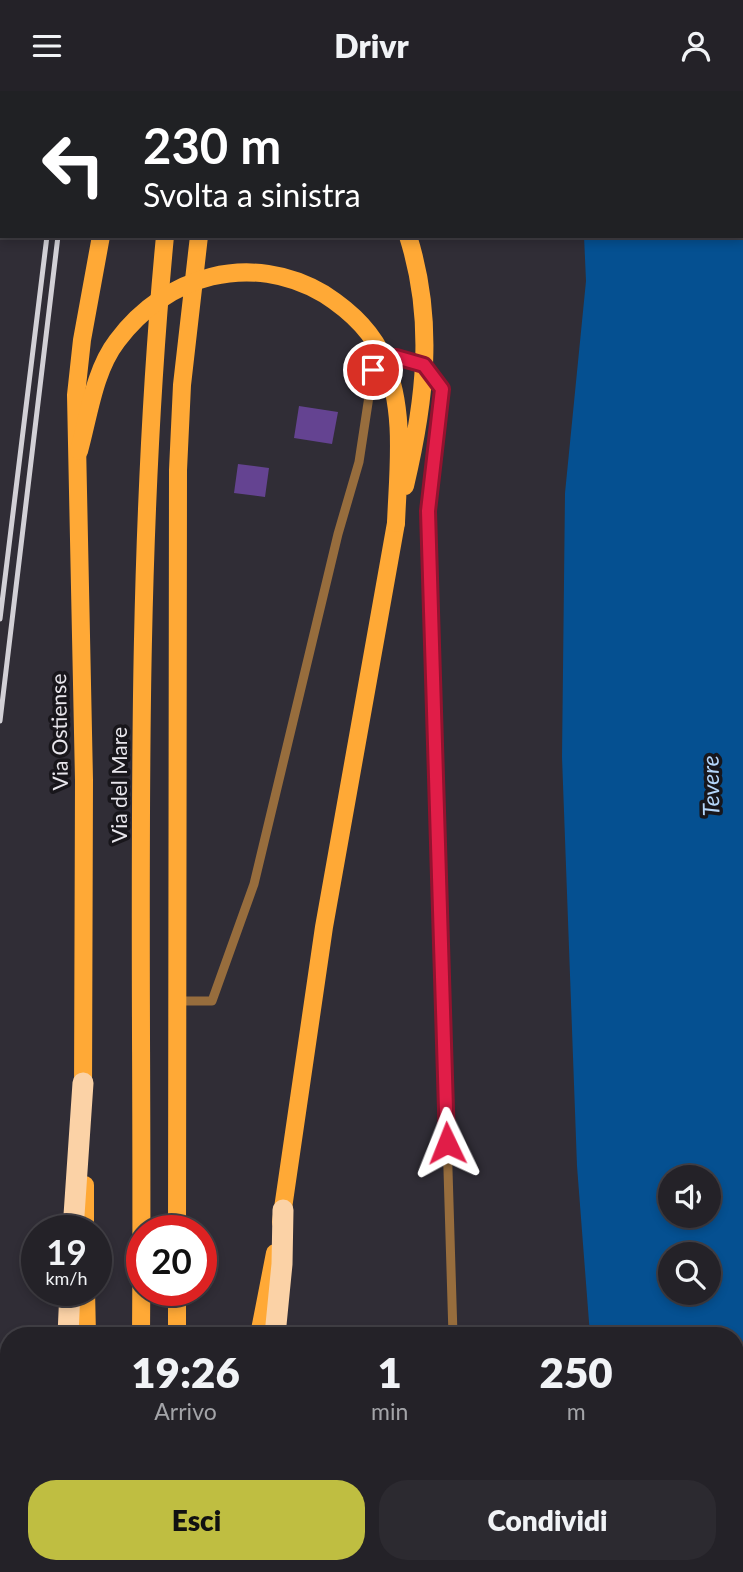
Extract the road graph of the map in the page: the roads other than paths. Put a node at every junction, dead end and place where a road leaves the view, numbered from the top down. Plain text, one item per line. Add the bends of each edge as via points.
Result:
1 (101, 238) edge
2 (165, 238) edge
3 (199, 238) edge
4 (408, 238) edge
5 (79, 451) junction
6 (396, 523) junction
7 (177, 1001) junction
8 (83, 1083) junction
9 (283, 1210) junction
10 (74, 1215) edge
11 (85, 1215) edge
12 (177, 1215) edge
13 (69, 1306) edge
14 (86, 1306) edge
15 (177, 1306) edge
16 (68, 1327) edge
17 (87, 1327) edge
18 (141, 1327) edge
19 (177, 1327) edge
20 (261, 1327) edge
21 (276, 1327) edge
22 (453, 1327) edge

1 - 5 main road, Via Ostiense, bridge via 78,374
2 - 18 main road, Via del Mare via 152,370 144,546
3 - 7 main road via 178,451
4 - 6 main road, bridge via 423,299 426,371 421,415
5 - 6 main road, bridge via 102,369 115,343 146,308 179,286 206,278 233,272 276,275 310,287 343,307 383,357 398,420
5 - 8 main road, Via Ostiense
6 - 9 main road via 324,927
7 - 12 main road
7 - 22 lane via 212,1001 254,884 359,462 373,370 396,357 424,365 442,389 428,511
8 - 10 highway
8 - 11 main road, Via Ostiense
9 - 20 main road
9 - 21 highway
13 - 16 highway
14 - 17 main road
15 - 19 main road

